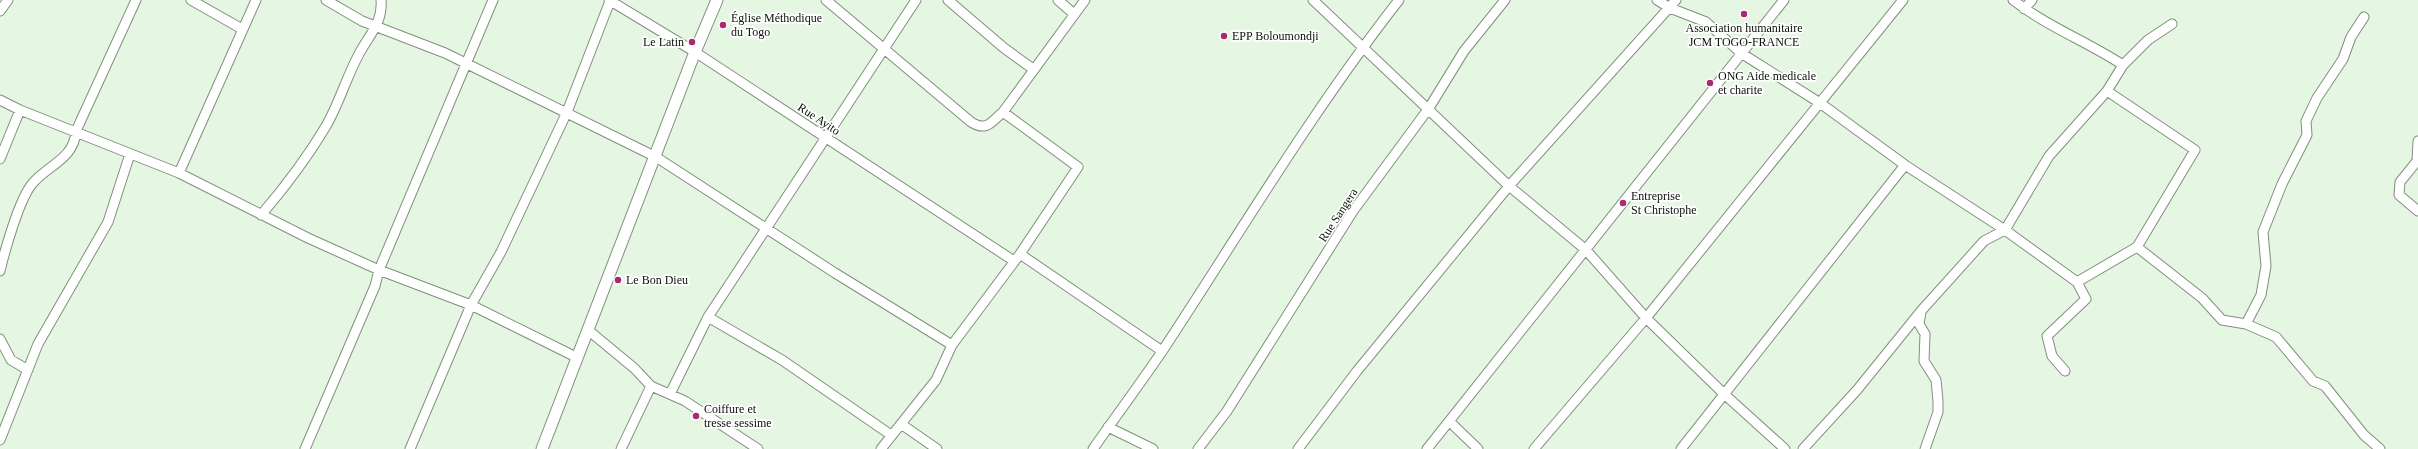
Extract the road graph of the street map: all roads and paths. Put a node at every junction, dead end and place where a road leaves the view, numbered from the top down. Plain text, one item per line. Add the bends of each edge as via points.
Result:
1 (8, 0) edge
2 (136, 0) edge
3 (190, 0) edge
4 (256, 0) edge
5 (326, 0) edge
6 (381, 0) edge
7 (493, 0) edge
8 (610, 0) edge
9 (717, 0) edge
10 (826, 0) edge
11 (916, 0) edge
12 (948, 0) edge
13 (1058, 0) edge
14 (1085, 0) edge
15 (1313, 0) edge
16 (1399, 0) edge
17 (1505, 0) edge
18 (1657, 0) edge
19 (1676, 0) edge
20 (1784, 0) edge
21 (1903, 0) edge
22 (2013, 0) edge
23 (2032, 0) edge
24 (1670, 8) junction
25 (2024, 9) junction
26 (0, 11) edge
27 (1074, 14) junction
28 (2364, 17) dead end
29 (2172, 24) dead end
30 (378, 26) junction
31 (242, 29) junction
32 (1363, 48) junction
33 (883, 49) junction
34 (695, 52) junction
35 (1741, 53) junction
36 (465, 64) junction
37 (2123, 65) junction
38 (1033, 69) junction
39 (2107, 91) junction
40 (0, 100) edge
41 (1820, 103) junction
42 (1429, 108) junction
43 (20, 110) junction
44 (567, 112) junction
45 (1004, 112) junction
46 (76, 131) junction
47 (825, 137) junction
48 (2418, 141) edge
49 (130, 154) junction
50 (656, 157) junction
51 (0, 159) edge
52 (1905, 165) junction
53 (179, 173) junction
54 (1509, 186) junction
55 (2418, 210) edge
56 (261, 215) junction
57 (768, 228) junction
58 (2005, 230) junction
59 (2137, 247) junction
60 (1586, 250) junction
61 (1017, 258) junction
62 (378, 270) junction
63 (0, 271) edge
64 (2077, 282) junction
65 (471, 305) junction
66 (1921, 311) junction
67 (708, 317) junction
68 (1646, 318) junction
69 (2246, 324) junction
70 (588, 330) junction
71 (0, 338) edge
72 (952, 345) junction
73 (1162, 351) junction
74 (576, 357) junction
75 (28, 370) junction
76 (2066, 371) dead end
77 (651, 386) junction
78 (1723, 393) junction
79 (670, 394) junction
80 (1450, 422) junction
81 (902, 424) junction
82 (1108, 427) junction
83 (891, 435) junction
84 (0, 440) edge
85 (305, 449) edge
86 (410, 449) edge
87 (542, 449) edge
88 (621, 449) edge
89 (758, 449) edge
90 (882, 449) edge
91 (937, 449) edge
92 (1093, 449) edge
93 (1153, 449) edge
94 (1198, 449) edge
95 (1298, 449) edge
96 (1427, 449) edge
97 (1478, 449) edge
98 (1534, 449) edge
99 (1681, 449) edge
100 (1785, 449) edge
101 (1803, 449) edge
102 (1925, 449) edge
103 (2380, 449) edge

1 - 26 street
2 - 46 street
3 - 31 street
4 - 31 street
5 - 30 street via 362,21
6 - 30 street via 382,9
7 - 36 street
8 - 34 street, Rue Ayito
8 - 44 street
9 - 34 street
10 - 33 street
11 - 33 street
12 - 38 street
13 - 27 street
14 - 27 street
15 - 32 street
16 - 32 street
17 - 42 street, Rue Sangera via 1464,51
18 - 24 street
19 - 24 street
20 - 35 street
21 - 41 street
22 - 25 street
23 - 25 street
24 - 35 street via 1706,22
24 - 54 street
25 - 37 street via 2054,28 2092,45
27 - 38 street
28 - 69 street via 2351,37 2343,59 2316,98 2306,121 2307,135 2271,210 2263,232 2266,266 2261,295
29 - 37 street via 2148,40
30 - 36 street via 446,53
30 - 56 street via 359,54 326,126 287,185
31 - 53 street
32 - 42 street
32 - 73 street via 1231,243
33 - 45 street via 979,127 986,126
33 - 47 street
34 - 47 street, Rue Ayito
34 - 50 street
35 - 41 street
35 - 60 street
36 - 44 street
36 - 62 street
37 - 39 street
38 - 45 street
39 - 58 street via 2049,156
39 - 59 street via 2195,150
40 - 43 street
41 - 52 street
41 - 68 street
42 - 54 street
42 - 94 street, Rue Sangera via 1353,212 1227,411
43 - 46 street
43 - 51 street
44 - 50 street
44 - 65 street via 501,252
45 - 61 street via 1078,168
46 - 49 street
46 - 63 street via 75,142 66,155 33,183 26,195
47 - 57 street
47 - 61 street, Rue Ayito
48 - 55 street via 2416,161 2400,182 2399,195
49 - 53 street
49 - 75 street via 108,222 38,344
50 - 57 street
50 - 70 street
52 - 58 street
52 - 78 street
53 - 56 street
54 - 60 street
54 - 95 street via 1357,371
56 - 62 street
57 - 67 street
57 - 72 street via 835,273
58 - 64 street
58 - 66 street via 1984,241
59 - 64 street
59 - 69 street via 2202,298 2222,320
60 - 68 street
60 - 80 street
61 - 72 street
61 - 73 street, Rue Ayito
62 - 65 street
62 - 85 street via 374,286
64 - 76 street via 2086,299 2047,336 2052,356
65 - 74 street
65 - 86 street
66 - 101 street via 1857,390
66 - 102 street via 1919,324 1925,334 1924,361 1936,380 1938,401 1938,412
67 - 79 street
67 - 83 street via 782,360
68 - 78 street
68 - 98 street
69 - 103 street via 2276,337 2313,381 2325,386 2364,435
70 - 74 street
70 - 77 street via 634,368
71 - 75 street via 11,360
72 - 81 street via 936,380
73 - 82 street
74 - 87 street
75 - 84 street
77 - 79 street
77 - 88 street
78 - 99 street
78 - 100 street
79 - 89 street
80 - 96 street
80 - 97 street
81 - 83 street
81 - 91 street
82 - 92 street
82 - 93 street
83 - 90 street

